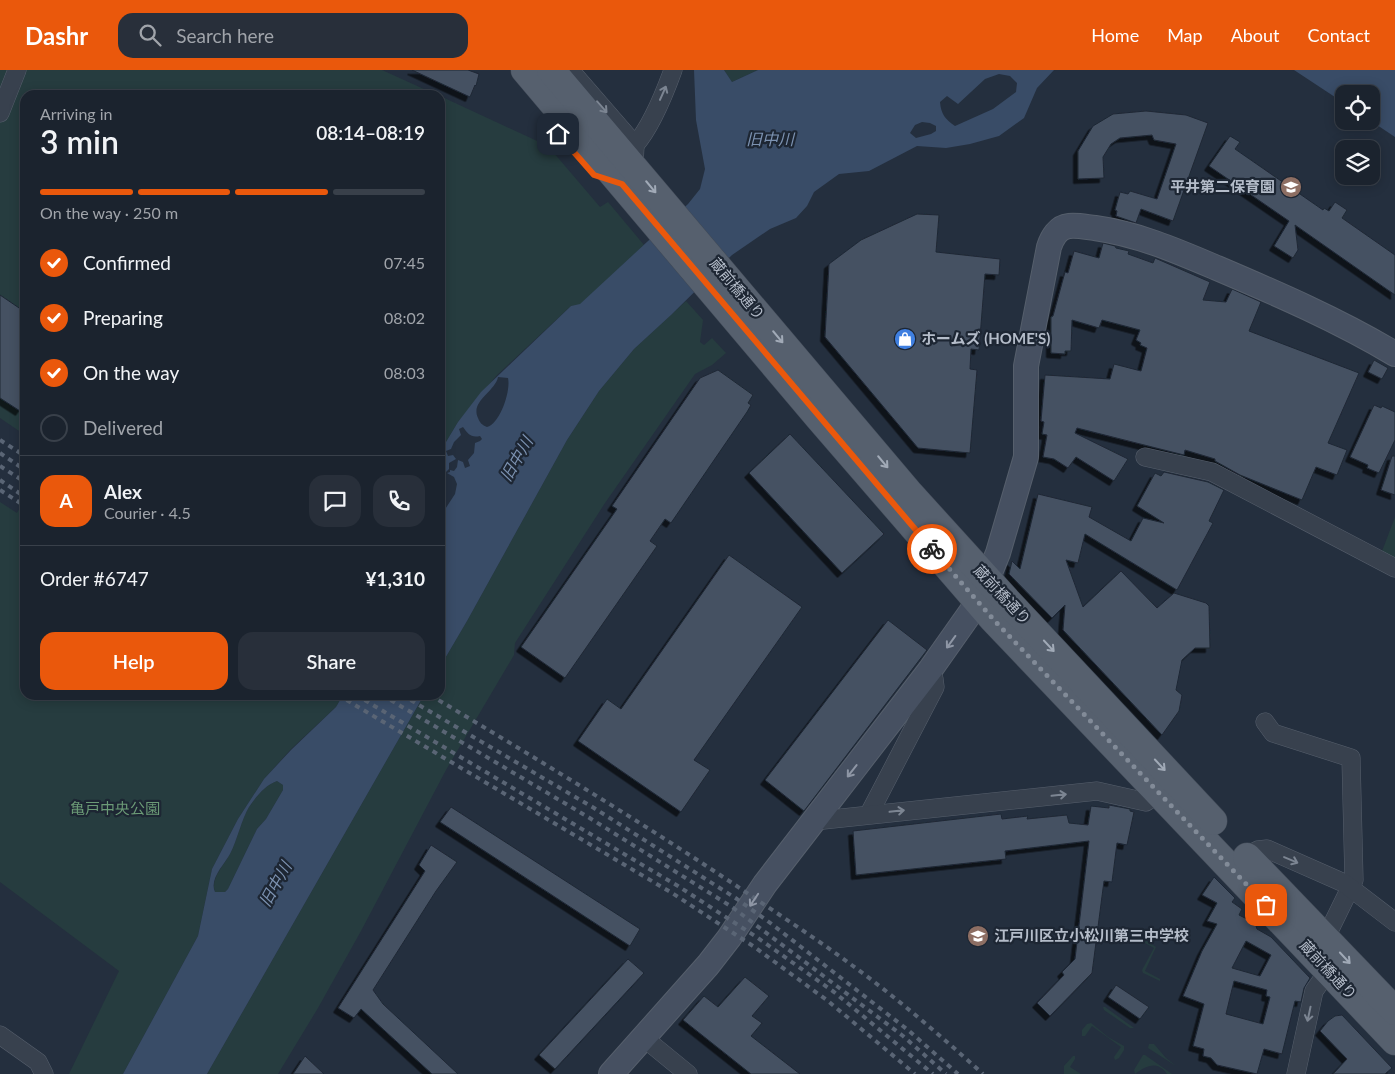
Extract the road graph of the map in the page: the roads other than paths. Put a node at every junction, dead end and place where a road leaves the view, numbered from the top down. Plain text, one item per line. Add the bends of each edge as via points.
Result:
1 (16, 70) edge
2 (505, 70) edge
3 (524, 70) edge
4 (551, 70) edge
5 (570, 70) edge
6 (673, 70) edge
7 (0, 113) edge
8 (630, 165) junction
9 (1395, 354) edge
10 (1144, 457) dead end
11 (1395, 568) edge
12 (983, 591) junction
13 (930, 670) junction
14 (1265, 722) dead end
15 (1160, 793) junction
16 (869, 814) junction
17 (814, 821) junction
18 (1246, 856) junction
19 (1350, 887) junction
20 (1395, 922) edge
21 (1324, 936) junction
22 (1328, 971) junction
23 (1395, 1011) edge
24 (0, 1035) edge
25 (644, 1038) junction
26 (1395, 1041) edge
27 (1300, 1071) edge
28 (44, 1074) edge
29 (611, 1074) edge
30 (688, 1074) edge

1 - 7 street
2 - 8 main road via 594,175
3 - 8 main road, 蔵前橋通り
4 - 8 main road, 蔵前橋通り
5 -> 8 street
8 -> 6 street
8 - 12 main road, 蔵前橋通り via 902,499
9 - 12 street via 1357,331 1284,296 1156,242 1112,230 1067,226 1053,237 1049,247 1026,366 1026,458 998,553
10 - 11 street via 1212,472
12 -> 13 street
12 - 15 main road, 蔵前橋通り
12 -> 18 main road, 蔵前橋通り
13 - 16 street via 935,687
13 -> 17 street
14 - 19 street via 1273,733 1351,758 1354,880
16 -> 15 street via 1097,791 1146,802
15 - 22 main road, 蔵前橋通り
16 - 17 street
17 -> 25 street via 765,884 729,938
18 -> 19 street via 1267,850
18 - 21 main road, 蔵前橋通り
19 - 20 street
19 - 21 street
21 -> 23 main road, 蔵前橋通り
22 - 26 main road, 蔵前橋通り
22 -> 27 street via 1314,991
24 - 28 street via 38,1062
25 - 29 street
25 - 30 street

